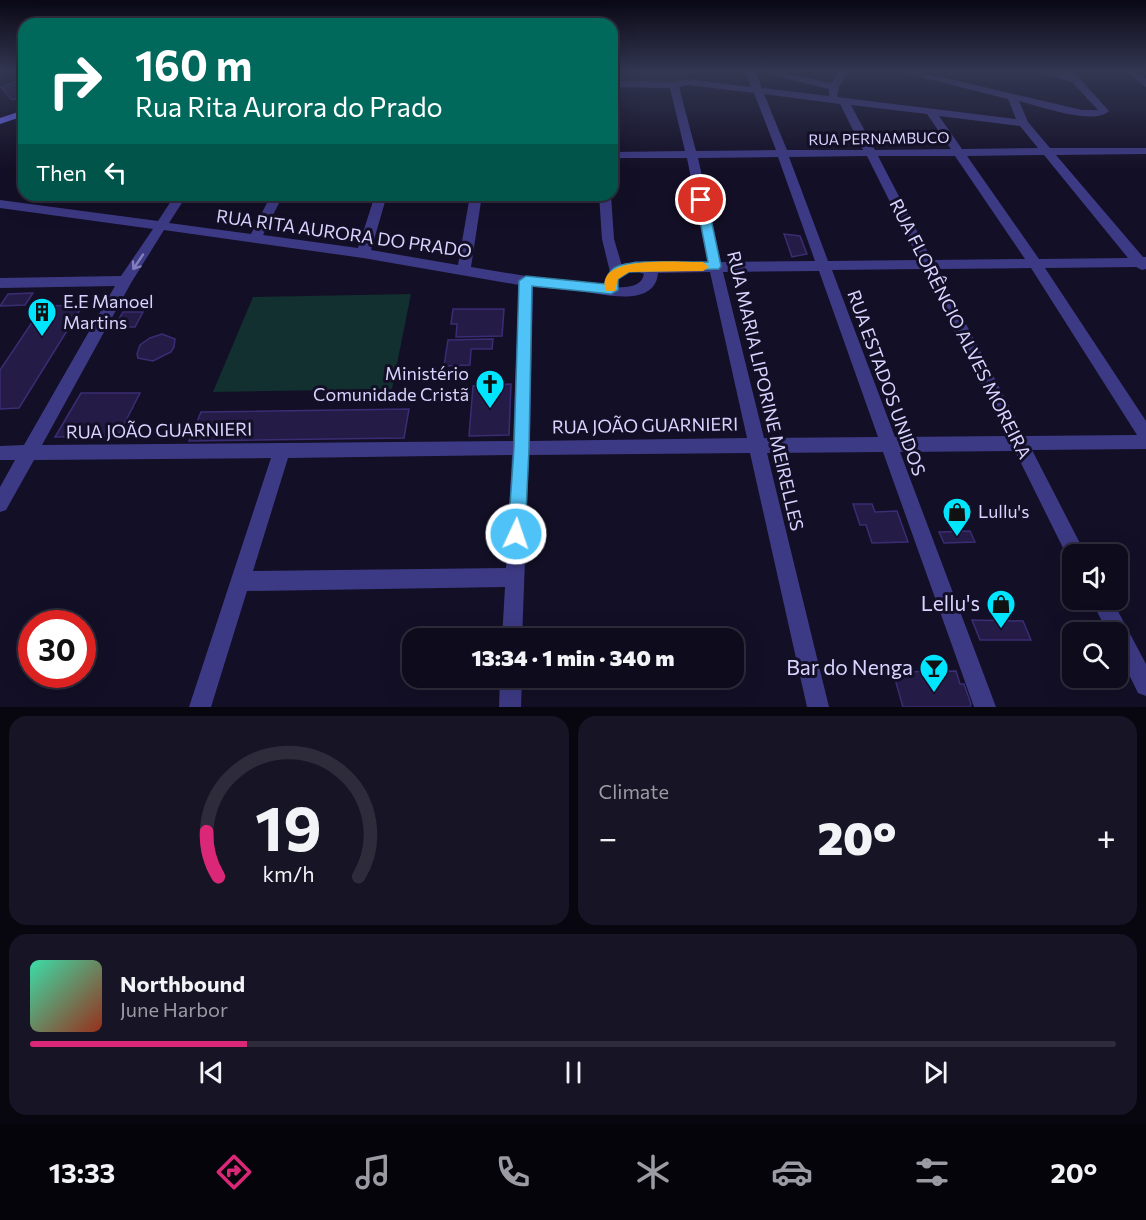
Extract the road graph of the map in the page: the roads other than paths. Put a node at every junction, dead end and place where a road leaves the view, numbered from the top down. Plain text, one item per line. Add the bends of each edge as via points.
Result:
1 (684, 104) edge
2 (764, 104) edge
3 (842, 104) edge
4 (884, 104) edge
5 (1015, 104) edge
6 (1043, 104) edge
7 (1099, 104) edge
8 (18, 107) edge
9 (931, 112) junction
10 (0, 114) edge
11 (18, 115) edge
12 (0, 121) edge
13 (1023, 123) junction
14 (1141, 151) edge
15 (1048, 152) junction
16 (870, 153) junction
17 (958, 153) junction
18 (618, 155) edge
19 (783, 155) junction
20 (692, 156) junction
21 (1146, 162) edge
22 (18, 201) edge
23 (27, 201) edge
24 (177, 201) edge
25 (274, 201) edge
26 (379, 201) edge
27 (475, 201) edge
28 (605, 201) edge
29 (1, 205) edge
30 (162, 226) junction
31 (255, 238) junction
32 (363, 253) junction
33 (1034, 262) junction
34 (823, 264) junction
35 (928, 264) junction
36 (1144, 264) edge
37 (715, 266) junction
38 (464, 268) junction
39 (647, 268) junction
40 (617, 272) junction
41 (125, 281) junction
42 (526, 281) junction
43 (0, 283) edge
44 (611, 290) junction
45 (1146, 435) edge
46 (1146, 442) edge
47 (1018, 443) junction
48 (758, 444) junction
49 (887, 444) junction
50 (521, 448) junction
51 (282, 449) junction
52 (0, 453) edge
53 (30, 453) junction
54 (0, 504) edge
55 (1071, 544) edge
56 (514, 577) junction
57 (240, 581) junction
58 (1106, 610) edge
59 (512, 628) edge
60 (1146, 685) edge
61 (511, 688) edge
62 (200, 707) edge
63 (510, 707) edge
64 (818, 707) edge
65 (985, 707) edge

1 - 20 street, RUA MARIA LIPORINE MEIRELLES
2 - 19 street, RUA ESTADOS UNIDOS
3 - 16 street, RUA FLORÊNCIO ALVES MOREIRA
4 - 9 street
5 - 13 street
6 - 7 street via 1099,114 1104,111
8 - 10 main road
9 - 13 street
9 - 17 street
11 - 12 main road
13 - 15 street
14 - 15 street, RUA PERNAMBUCO
14 - 21 street
15 - 17 street, RUA PERNAMBUCO
15 - 36 street
16 - 17 street, RUA PERNAMBUCO
16 - 19 street, RUA PERNAMBUCO
16 - 35 street, RUA FLORÊNCIO ALVES MOREIRA
17 - 33 street
18 - 20 street, RUA PERNAMBUCO
19 - 20 street, RUA PERNAMBUCO
19 - 34 street, RUA ESTADOS UNIDOS
20 - 37 street, RUA MARIA LIPORINE MEIRELLES
22 - 29 street, RUA RITA AURORA DO PRADO
23 - 30 street, RUA RITA AURORA DO PRADO
24 - 30 street
25 - 31 street
26 - 32 street
27 - 38 street
28 - 40 street via 608,239
30 - 31 street, RUA RITA AURORA DO PRADO
30 -> 41 street
31 - 32 street, RUA RITA AURORA DO PRADO
32 - 38 street, RUA RITA AURORA DO PRADO
33 - 35 street
33 - 36 street
33 - 45 street
34 - 35 street
34 - 37 street
34 - 49 street, RUA ESTADOS UNIDOS
35 - 47 street, RUA FLORÊNCIO ALVES MOREIRA
37 - 39 street
37 - 48 street, RUA MARIA LIPORINE MEIRELLES
38 - 42 street, RUA RITA AURORA DO PRADO
39 - 40 street via 636,266
39 - 44 street, RUA RITA AURORA DO PRADO via 652,275 643,287 633,291
40 - 44 street via 610,282
41 - 43 street
41 - 53 street
42 - 44 street, RUA RITA AURORA DO PRADO
42 - 50 street
46 - 47 street, RUA JOÃO GUARNIERI
47 - 49 street, RUA JOÃO GUARNIERI
47 - 55 street, RUA FLORÊNCIO ALVES MOREIRA
48 - 49 street, RUA JOÃO GUARNIERI
48 - 50 street, RUA JOÃO GUARNIERI
48 - 64 street, RUA MARIA LIPORINE MEIRELLES
49 - 65 street, RUA ESTADOS UNIDOS
50 - 51 street, RUA JOÃO GUARNIERI
50 - 56 street
51 - 53 street, RUA JOÃO GUARNIERI
51 - 57 street
52 - 53 street, RUA JOÃO GUARNIERI
53 - 54 street
56 - 57 street
56 - 59 street
57 - 62 street
58 - 60 street
61 - 63 street

